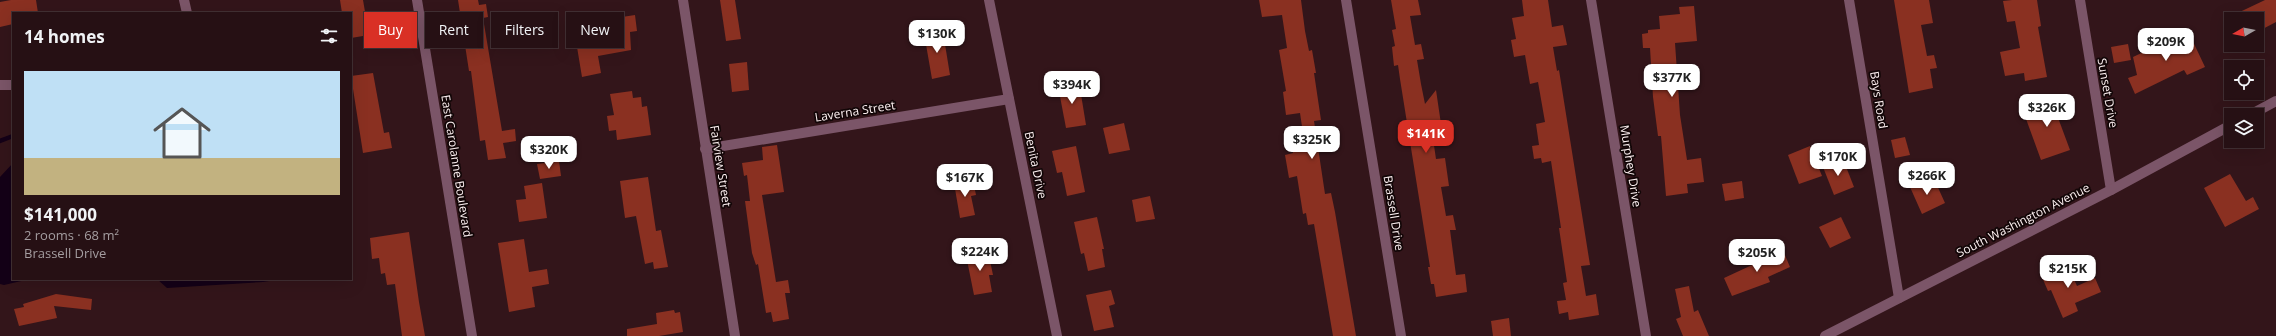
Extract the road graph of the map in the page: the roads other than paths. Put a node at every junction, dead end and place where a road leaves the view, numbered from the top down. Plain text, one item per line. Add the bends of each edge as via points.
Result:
1 (184, 0) edge
2 (417, 0) edge
3 (683, 0) edge
4 (989, 0) edge
5 (1346, 0) edge
6 (1591, 0) edge
7 (1849, 0) edge
8 (2080, 0) edge
9 (187, 12) edge
10 (0, 85) edge
11 (12, 85) edge
12 (1009, 99) junction
13 (2276, 101) edge
14 (2263, 108) edge
15 (2224, 129) edge
16 (705, 149) junction
17 (2111, 190) junction
18 (1898, 298) junction
19 (472, 336) edge
20 (735, 336) edge
21 (1057, 336) edge
22 (1401, 336) edge
23 (1646, 336) edge
24 (1825, 336) edge

1 - 9 street
2 - 19 street, East Carolanne Boulevard
3 - 16 street, Fairview Street
4 - 12 street, Benita Drive
5 - 22 street, Brassell Drive
6 - 23 street, Murphey Drive
7 - 18 street, Bays Road
8 - 17 street, Sunset Drive
10 - 11 street
12 - 16 street, Laverna Street
12 - 21 street, Benita Drive
13 - 14 street
15 - 17 street, South Washington Avenue
16 - 20 street, Fairview Street
17 - 18 street, South Washington Avenue
18 - 24 street, South Washington Avenue

